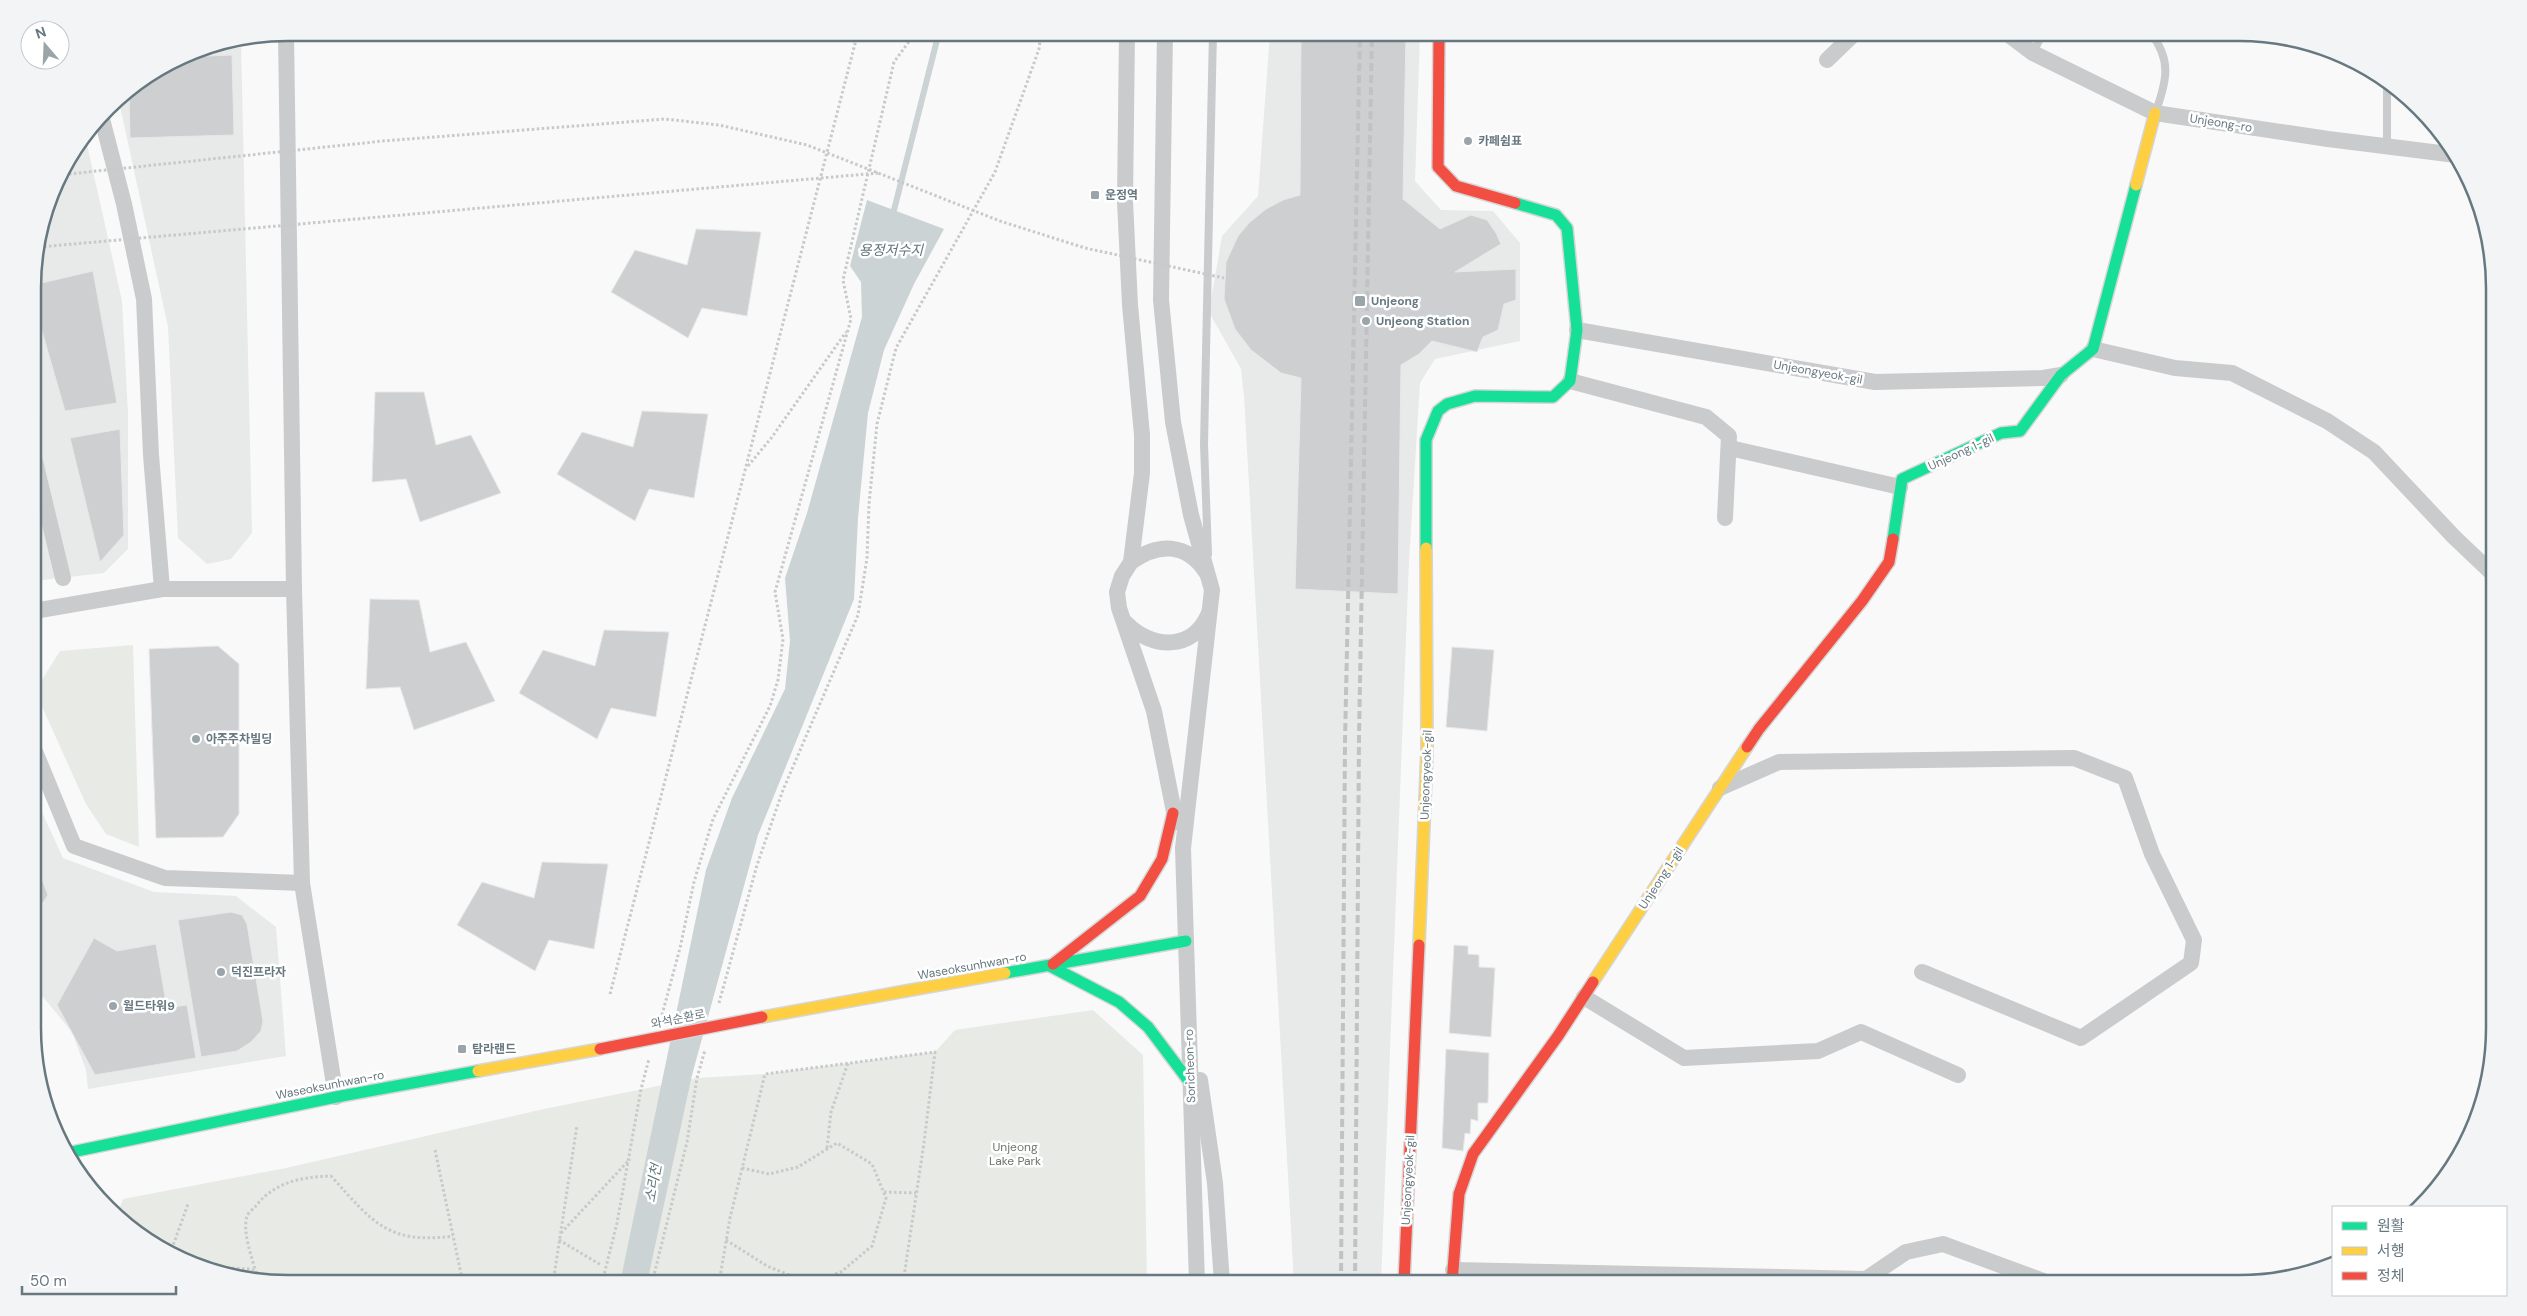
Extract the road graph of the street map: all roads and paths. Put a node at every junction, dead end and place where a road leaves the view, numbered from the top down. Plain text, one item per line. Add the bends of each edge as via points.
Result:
1 (286, 41) edge
2 (856, 41) edge
3 (909, 41) edge
4 (1040, 41) edge
5 (1127, 41) edge
6 (1165, 41) edge
7 (1213, 41) edge
8 (1439, 41) edge
9 (1847, 41) edge
10 (2017, 41) edge
11 (2039, 41) edge
12 (2157, 41) edge
13 (2033, 53) junction
14 (1827, 60) dead end
15 (2387, 91) edge
16 (2155, 113) junction
17 (103, 124) edge
18 (2387, 146) junction
19 (827, 153) junction
20 (2446, 154) edge
21 (878, 173) junction
22 (70, 174) edge
23 (45, 246) edge
24 (1224, 278) dead end
25 (848, 330) junction
26 (1577, 330) junction
27 (2093, 349) junction
28 (2061, 374) junction
29 (1570, 381) junction
30 (1730, 448) junction
31 (746, 468) junction
32 (41, 483) edge
33 (1900, 487) junction
34 (1725, 518) dead end
35 (1131, 562) junction
36 (2486, 567) edge
37 (1208, 576) junction
38 (63, 578) dead end
39 (162, 589) junction
40 (294, 589) junction
41 (1212, 606) junction
42 (41, 610) edge
43 (1126, 622) junction
44 (41, 766) edge
45 (1720, 788) junction
46 (1174, 813) junction
47 (1183, 848) junction
48 (302, 883) junction
49 (1186, 941) junction
50 (1050, 966) junction
51 (1922, 972) dead end
52 (610, 994) dead end
53 (1584, 997) junction
54 (1188, 1002) junction
55 (718, 1006) dead end
56 (762, 1017) joint
57 (659, 1023) dead end
58 (708, 1042) dead end
59 (600, 1049) joint
60 (652, 1051) dead end
61 (848, 1063) junction
62 (1958, 1075) dead end
63 (1191, 1084) junction
64 (336, 1097) junction
65 (577, 1125) dead end
66 (826, 1149) junction
67 (435, 1150) dead end
68 (74, 1152) edge
69 (630, 1158) junction
70 (742, 1168) junction
71 (884, 1192) junction
72 (916, 1193) junction
73 (188, 1204) dead end
74 (560, 1234) junction
75 (453, 1236) junction
76 (559, 1240) junction
77 (726, 1240) junction
78 (173, 1246) edge
79 (601, 1265) dead end
80 (233, 1268) edge
81 (256, 1273) joint
82 (461, 1275) edge
83 (554, 1275) edge
84 (604, 1275) edge
85 (654, 1275) edge
86 (720, 1275) edge
87 (789, 1275) edge
88 (832, 1275) edge
89 (904, 1275) edge
90 (1197, 1275) edge
91 (1221, 1275) edge
92 (1404, 1275) edge
93 (1453, 1275) edge
94 (1876, 1275) edge
95 (2027, 1275) edge

1 - 40 street
2 - 19 path
3 - 25 path via 894,62 843,280 851,319
4 - 55 path via 995,172 896,348 877,424 867,558 858,615 783,790 757,865
5 - 35 street via 1125,201 1142,444 1142,473
6 - 37 street via 1161,300 1173,422 1191,515
7 - 37 lane via 1204,444
8 - 26 street via 1438,167 1456,186 1556,215 1566,228
9 - 14 street
10 - 13 street, Unjeong-ro
11 - 13 lane
12 - 16 lane via 2165,61 2166,83
13 - 16 street, Unjeong-ro
15 - 18 lane
16 - 18 street, Unjeong-ro
16 - 27 street
17 - 39 street via 144,299 151,455
18 - 20 street, Unjeong-ro
19 - 21 path, bridge
19 - 22 path, bridge via 807,145 719,125 664,119 374,142
19 - 31 path
21 - 23 path, bridge
21 - 24 path, bridge via 1000,221 1085,248
25 - 31 path
25 - 57 path via 775,592 783,639 778,680 770,706 713,819
26 - 28 street, Unjeongyeok-gil via 1875,382 2043,378
26 - 29 street
27 - 28 street
27 - 36 street via 2174,368 2232,373 2327,422 2374,452
28 - 33 street, Unjeong 1-gil via 2020,431 2001,433 1902,479
29 - 30 street via 1706,417 1729,436
29 - 92 street, Unjeongyeok-gil via 1553,397 1482,396 1452,400 1438,411 1426,440 1427,751
30 - 33 street
30 - 34 street
31 - 52 path
32 - 38 street
33 - 45 street, Unjeong 1-gil via 1889,562 1862,601 1759,729
35 - 37 street via 1160,548 1175,549 1189,554
35 - 43 street via 1117,592 1119,608
37 - 41 street
39 - 40 street
39 - 42 street
40 - 48 street
41 - 43 street via 1196,631 1168,643 1151,641 1137,634
41 - 47 street
43 - 46 street via 1154,711
44 - 48 street via 74,846 165,878
45 - 51 street via 1779,762 2074,758 2125,778 2152,854 2194,940 2191,963 2081,1038
45 - 53 street, Unjeong 1-gil
46 - 47 street
46 - 50 street via 1162,859 1140,896
47 - 49 street, Soricheon-ro
48 - 64 street
49 - 50 street, Waseoksunhwan-ro
49 - 54 street, Soricheon-ro
50 - 56 street, Waseoksunhwan-ro
50 - 63 street via 1119,1002 1148,1027
53 - 62 street via 1684,1058 1818,1051 1861,1032
53 - 93 street, Unjeong 1-gil via 1474,1154 1459,1194
54 - 63 street, Soricheon-ro
54 - 91 street via 1215,1183
56 - 59 street, 와석순환로, bridge
58 - 85 path via 697,1078 687,1142
59 - 64 street, Waseoksunhwan-ro
60 - 69 path via 641,1089
61 - 66 path via 831,1112
61 - 70 path via 765,1074
61 - 72 path via 935,1052
63 - 90 street, Soricheon-ro
64 - 68 street, Waseoksunhwan-ro
65 - 74 path
66 - 70 path via 798,1166 769,1174
66 - 71 path via 837,1143 872,1164
67 - 75 path
69 - 74 path
69 - 84 path
70 - 77 path
71 - 72 path
71 - 88 path via 886,1198 872,1246 841,1272
72 - 89 path
73 - 78 path
74 - 76 path
75 - 81 path via 427,1239 400,1234 375,1224 330,1176 312,1177 280,1184 260,1199 248,1216 248,1244
75 - 82 path
76 - 79 path
76 - 83 path
77 - 86 path
77 - 87 path via 767,1266
80 - 81 path via 250,1269
94 - 95 street via 1906,1252 1943,1244

